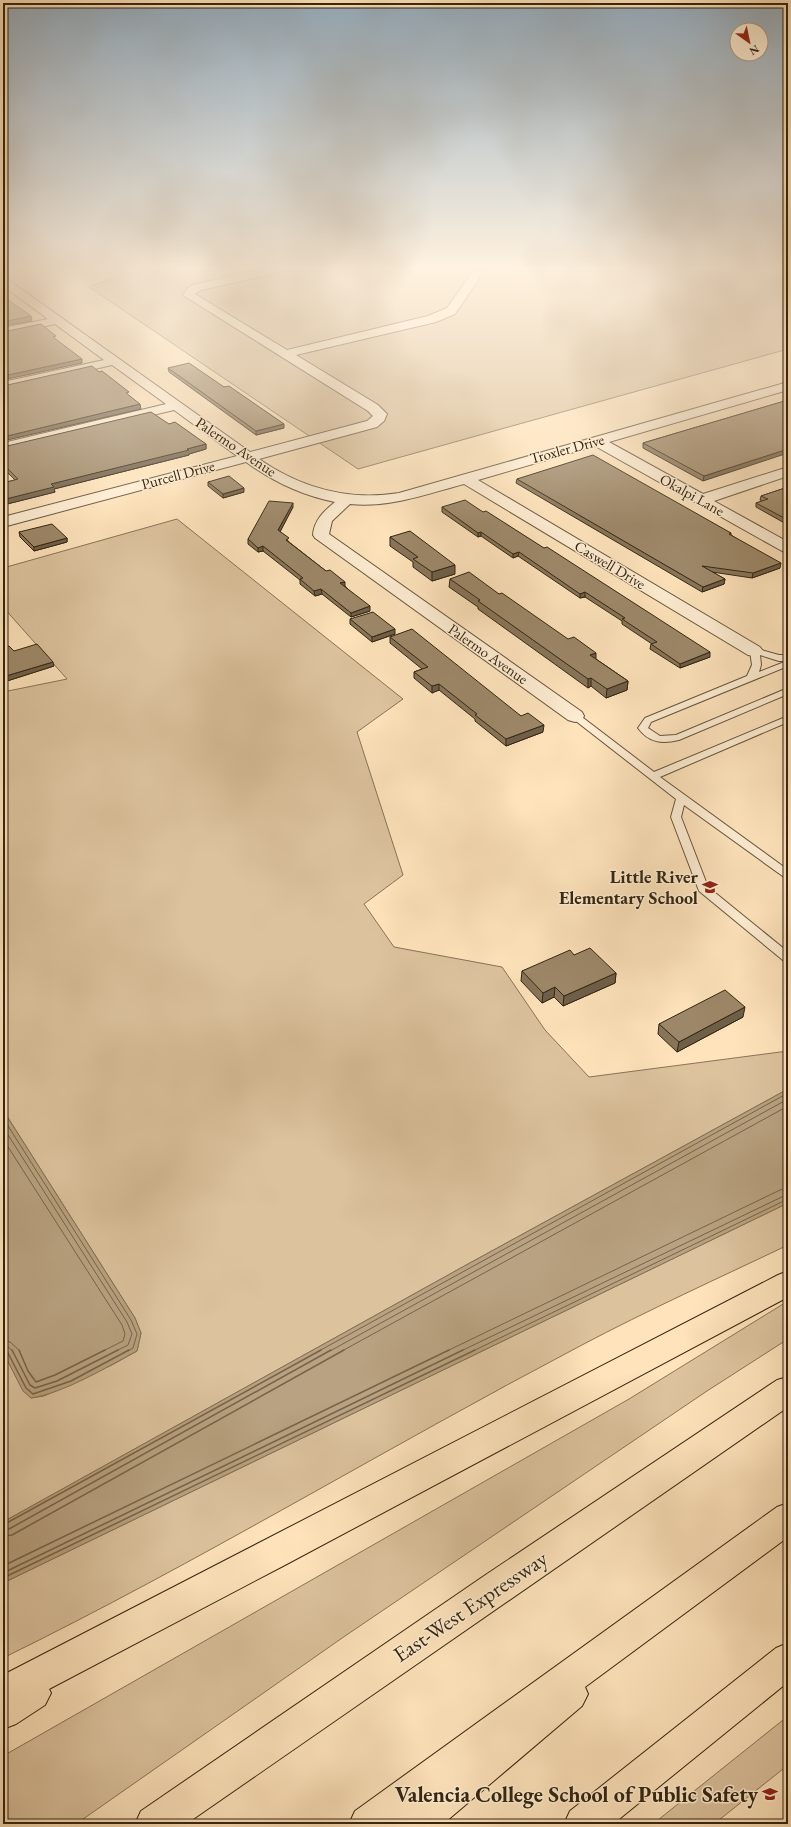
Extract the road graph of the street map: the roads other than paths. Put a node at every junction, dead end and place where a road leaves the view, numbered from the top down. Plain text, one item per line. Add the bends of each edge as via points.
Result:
1 (107, 355) edge
2 (288, 355) edge
3 (115, 361) junction
4 (3, 386) edge
5 (788, 386) edge
6 (176, 406) junction
7 (596, 441) junction
8 (3, 447) edge
9 (246, 457) junction
10 (788, 472) edge
11 (465, 478) junction
12 (701, 500) junction
13 (345, 501) junction
14 (3, 522) edge
15 (788, 548) edge
16 (754, 651) junction
17 (788, 658) edge
18 (788, 663) edge
19 (751, 678) junction
20 (788, 691) edge
21 (575, 716) joint
22 (788, 719) edge
23 (653, 776) junction
24 (681, 798) junction
25 (788, 875) edge
26 (788, 958) edge
27 (788, 1283) edge
28 (788, 1390) edge
29 (788, 1518) edge
30 (271, 1555) junction
31 (718, 1569) junction
32 (788, 1660) edge
33 (3, 1694) edge
34 (3, 1711) edge
35 (154, 1824) edge
36 (368, 1824) edge
37 (414, 1824) edge
38 (583, 1824) edge

1 - 3 street, Palermo Avenue
2 - 9 street, Purcell Drive via 373,408 380,414 379,418 372,424
3 - 4 street
3 - 6 street, Palermo Avenue
5 - 7 street, Troxler Drive
6 - 8 street
6 - 9 street, Palermo Avenue
7 - 11 street, Troxler Drive
7 - 12 street, Okalpi Lane
9 - 13 street, Palermo Avenue via 282,479
9 - 14 street, Purcell Drive
10 - 12 street
11 - 13 street, Troxler Drive via 389,500
11 - 16 street, Caswell Drive
12 - 15 street, Okalpi Lane
13 - 21 street, Palermo Avenue via 328,516 321,527 321,535
16 - 17 lane
16 - 19 lane via 758,661
18 - 19 lane
19 - 20 lane via 648,720 643,728 650,736 665,741
21 - 23 lane
22 - 23 lane
23 - 24 lane
24 - 25 lane
24 - 26 lane via 676,817 703,889
27 - 30 highway
28 - 35 highway, East-West Expressway
29 - 31 highway
30 - 33 highway
30 - 34 highway
31 - 36 highway
31 - 37 highway
32 - 38 highway

